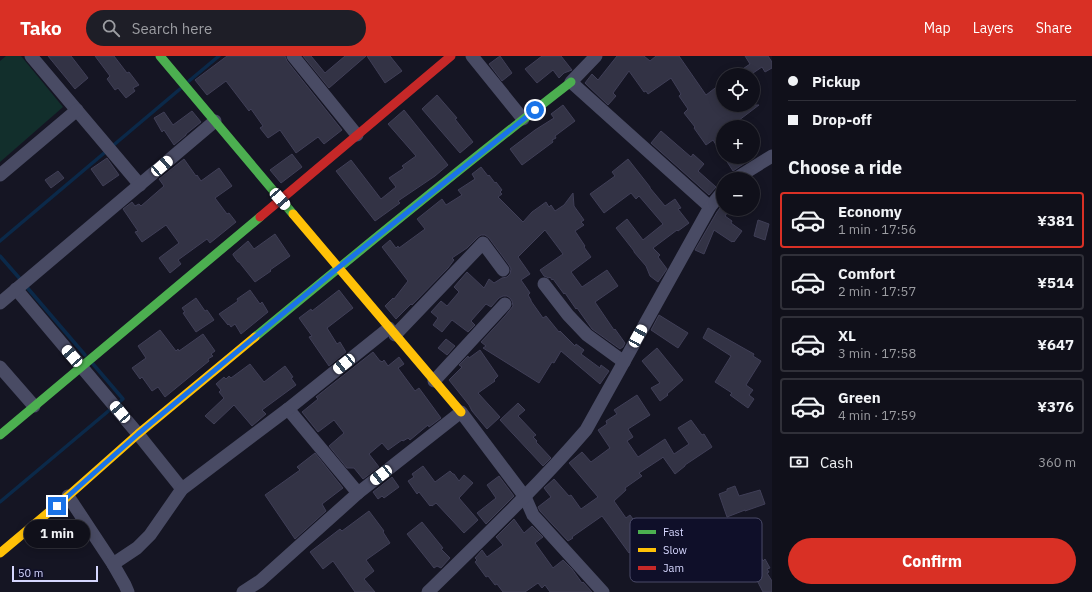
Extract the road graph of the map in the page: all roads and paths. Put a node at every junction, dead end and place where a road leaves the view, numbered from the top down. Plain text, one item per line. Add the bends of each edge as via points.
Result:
1 (31, 56) edge
2 (160, 56) edge
3 (293, 56) edge
4 (451, 56) edge
5 (472, 56) edge
6 (596, 56) edge
7 (571, 82) junction
8 (77, 110) junction
9 (523, 119) junction
10 (215, 121) junction
11 (357, 135) junction
12 (772, 156) edge
13 (746, 172) edge
14 (0, 175) edge
15 (140, 185) junction
16 (280, 199) junction
17 (716, 200) edge
18 (710, 207) junction
19 (338, 268) junction
20 (503, 270) dead end
21 (544, 284) dead end
22 (16, 289) junction
23 (0, 302) edge
24 (505, 304) dead end
25 (392, 331) junction
26 (624, 362) junction
27 (0, 367) edge
28 (82, 367) junction
29 (434, 381) junction
30 (34, 406) junction
31 (288, 409) junction
32 (460, 412) junction
33 (138, 434) junction
34 (0, 435) edge
35 (182, 489) junction
36 (358, 493) junction
37 (68, 496) junction
38 (525, 497) junction
39 (0, 553) edge
40 (113, 564) junction
41 (124, 590) edge
42 (244, 592) edge
43 (428, 592) edge
44 (603, 592) edge

1 - 8 street
2 - 10 street
3 - 11 street
4 - 11 street
5 - 9 street
6 - 7 street
7 - 9 street
7 - 18 street
8 - 14 street
8 - 15 street
9 - 19 street
10 - 15 street
10 - 16 street
11 - 16 street
12 - 13 street
15 - 22 street
16 - 19 street
16 - 28 street
17 - 18 street
18 - 26 street
19 - 25 street
19 - 33 street
20 - 25 street via 483,243
21 - 26 street via 568,315
22 - 23 street
22 - 28 street
24 - 29 street
25 - 29 street
25 - 31 street
26 - 38 street via 586,430
27 - 30 street
28 - 30 street
28 - 33 street
29 - 32 street
30 - 34 street
31 - 35 street
31 - 36 street
32 - 36 street
32 - 38 street
33 - 35 street
33 - 37 street
35 - 40 street via 150,534 136,548
36 - 42 street via 260,581
37 - 39 street
37 - 40 street
38 - 43 street
38 - 44 street via 533,515
40 - 41 street

